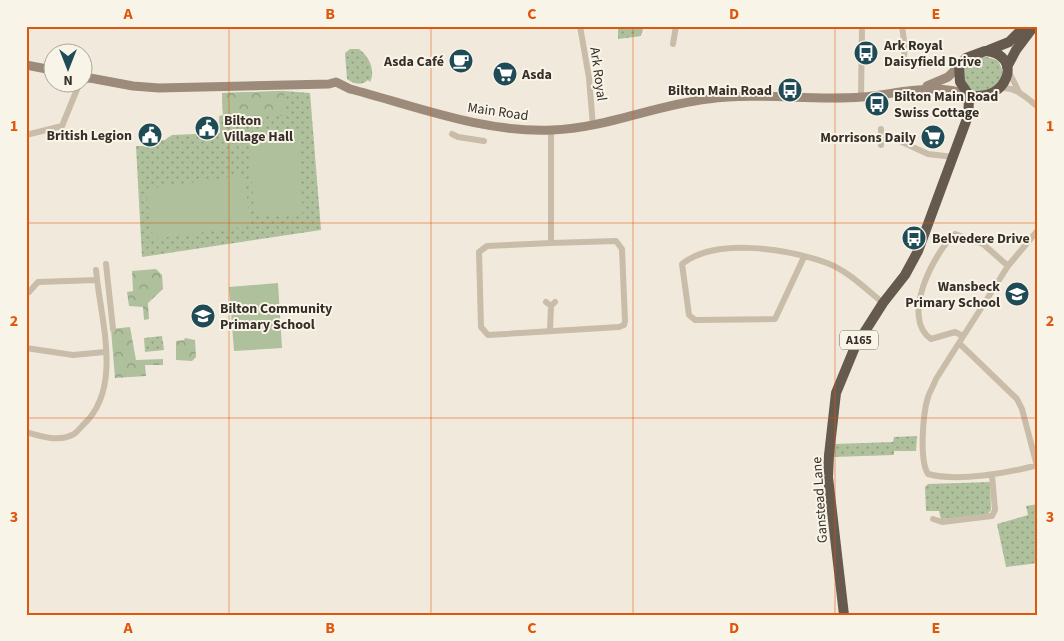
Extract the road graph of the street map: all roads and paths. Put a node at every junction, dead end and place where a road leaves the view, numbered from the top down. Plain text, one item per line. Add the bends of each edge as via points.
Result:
1 (580, 26) edge
2 (862, 26) edge
3 (902, 26) edge
4 (1025, 26) edge
5 (1034, 26) edge
6 (678, 30) edge
7 (673, 44) dead end
8 (905, 48) junction
9 (914, 48) dead end
10 (985, 51) junction
11 (904, 56) dead end
12 (26, 65) edge
13 (959, 66) junction
14 (1007, 67) junction
15 (42, 68) edge
16 (92, 78) edge
17 (76, 92) edge
18 (913, 92) junction
19 (993, 92) junction
20 (1019, 92) junction
21 (967, 94) junction
22 (861, 97) junction
23 (1038, 107) edge
24 (968, 116) junction
25 (593, 126) junction
26 (881, 129) dead end
27 (551, 130) junction
28 (452, 134) dead end
29 (26, 135) edge
30 (484, 141) dead end
31 (953, 157) junction
32 (1038, 230) edge
33 (551, 243) junction
34 (804, 257) junction
35 (106, 264) dead end
36 (1008, 266) junction
37 (96, 270) dead end
38 (97, 280) junction
39 (29, 292) dead end
40 (550, 303) dead end
41 (883, 303) junction
42 (113, 329) dead end
43 (550, 330) junction
44 (963, 336) junction
45 (959, 343) junction
46 (28, 345) edge
47 (105, 352) junction
48 (26, 432) edge
49 (1037, 466) edge
50 (992, 475) junction
51 (933, 518) dead end
52 (844, 615) edge

1 - 25 street, Ark Royal
2 - 22 street
3 - 8 street
4 - 10 highway via 1005,45
5 - 14 highway, A165
6 - 7 street
8 - 9 street
8 - 11 street
10 - 13 highway via 971,55
10 - 14 highway via 999,54
12 - 15 main road
13 - 18 main road, Main Road via 945,79
13 - 21 highway, A165 via 959,80
14 - 19 highway, A165 via 1006,80
14 - 20 street
16 - 27 main road, Main Road via 159,88 336,82 350,89 470,122
17 - 29 street via 62,126
18 - 21 main road, Main Road via 945,89
18 - 22 main road, Main Road
19 - 20 street via 1004,87
19 - 21 highway via 977,96
19 - 24 highway, Ganstead Lane / A165
20 - 23 street
21 - 24 highway, Ganstead Lane / A165
22 - 25 main road, Main Road via 709,99
24 - 31 highway, Ganstead Lane / A165
25 - 27 main road, Main Road
26 - 31 street via 882,141 891,137 928,154
27 - 33 street
28 - 30 street
31 - 41 highway, Ganstead Lane / A165 via 918,251 905,275
32 - 36 street
33 - 43 street via 487,246 479,252 481,326 488,335
33 - 43 street via 616,241 622,249 625,321 618,327
34 - 34 street via 770,250 729,248 691,257 682,264 689,315 695,320 775,320
34 - 41 street via 843,272
35 - 42 street
36 - 44 street
36 - 44 street via 983,244 955,234 948,240 927,276 917,312 924,334 931,338 955,332
37 - 38 street
38 - 39 street via 37,280
38 - 47 street
40 - 43 street
41 - 52 highway, Ganstead Lane / A165 via 855,346 836,393 828,477
44 - 45 street
45 - 49 street via 1017,399
45 - 50 street via 928,396 924,467 928,474 938,477
46 - 47 street via 73,355
47 - 48 street via 107,372 103,393 99,406 88,421 72,436 53,438
49 - 50 street
50 - 51 street via 992,516 942,522

